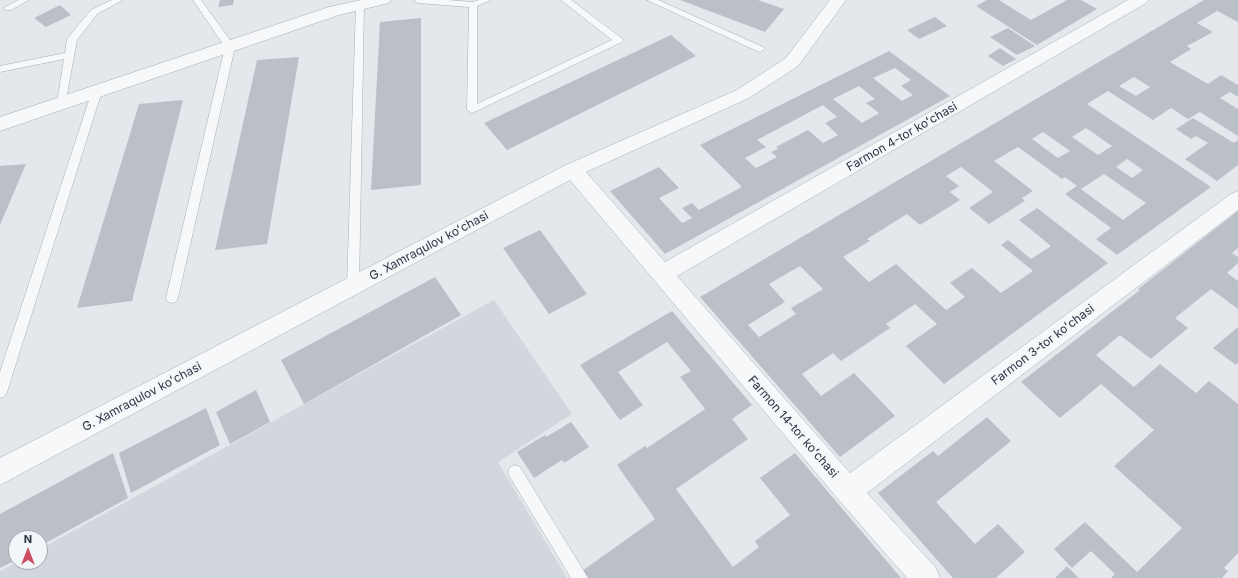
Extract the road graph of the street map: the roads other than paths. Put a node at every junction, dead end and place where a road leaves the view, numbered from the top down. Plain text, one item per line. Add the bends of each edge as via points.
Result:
1 (24, 0) edge
2 (119, 0) edge
3 (196, 0) edge
4 (383, 0) edge
5 (418, 0) edge
6 (487, 0) edge
7 (565, 0) edge
8 (651, 0) edge
9 (838, 0) edge
10 (1140, 0) edge
11 (473, 5) junction
12 (360, 6) junction
13 (8, 8) dead end
14 (230, 47) junction
15 (760, 48) dead end
16 (70, 55) junction
17 (0, 69) edge
18 (97, 91) junction
19 (62, 103) junction
20 (0, 124) edge
21 (573, 170) junction
22 (1238, 199) edge
23 (663, 274) junction
24 (353, 287) junction
25 (172, 298) dead end
26 (0, 392) edge
27 (0, 472) edge
28 (515, 472) dead end
29 (848, 491) junction
30 (580, 578) edge
31 (926, 578) edge

1 - 13 lane
2 - 16 lane via 94,12 72,39
3 - 14 lane
4 - 12 street
5 - 11 lane
6 - 11 lane
7 - 11 lane via 619,40 472,110
8 - 15 lane
9 - 21 street, G. Xamraqulov koʻchasi via 792,62 749,90
10 - 23 street, Farmon 4-tor koʻchasi
12 - 14 street via 335,11
12 - 24 lane
14 - 18 street
14 - 25 lane
16 - 17 lane
16 - 19 lane
18 - 19 street
18 - 26 lane
19 - 20 street
21 - 23 street, Farmon 14-tor koʻchasi
21 - 24 street, G. Xamraqulov koʻchasi
22 - 29 street, Farmon 3-tor koʻchasi
23 - 29 street, Farmon 14-tor koʻchasi
24 - 27 street, G. Xamraqulov koʻchasi
28 - 30 lane
29 - 31 street, Farmon 14-tor koʻchasi

